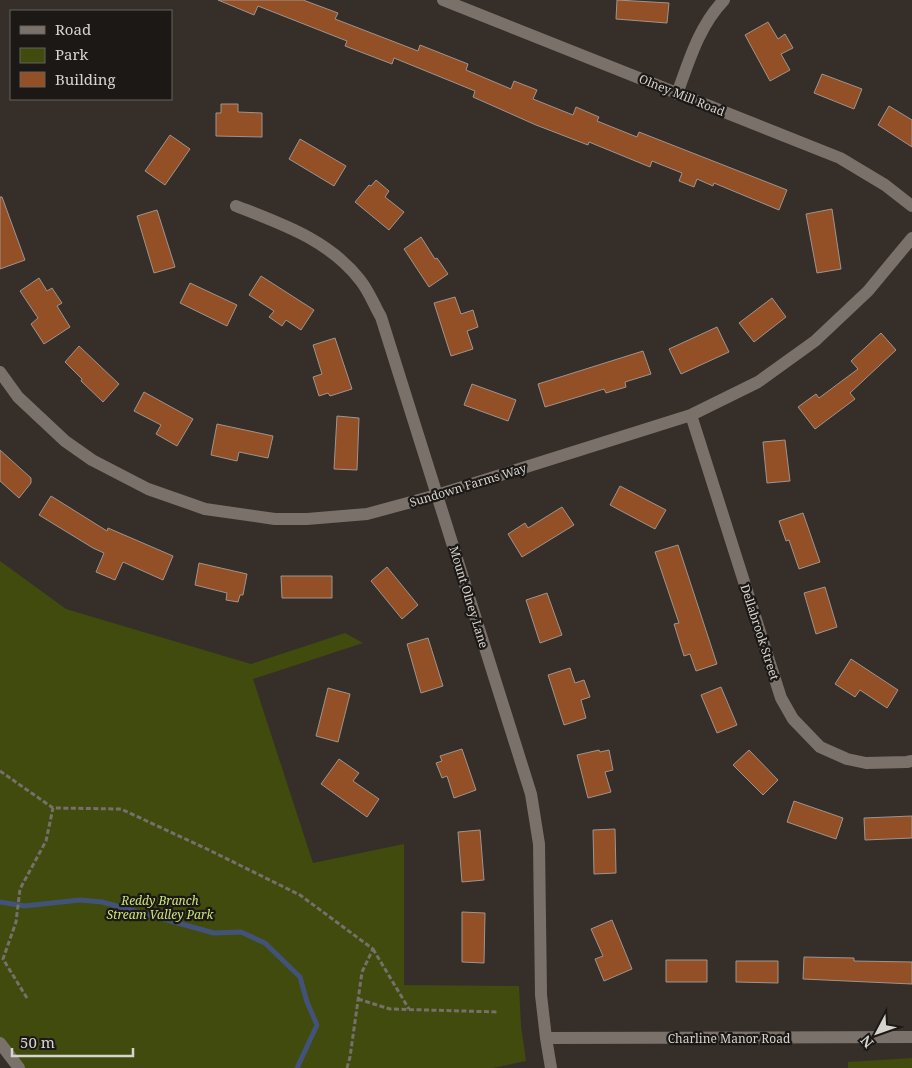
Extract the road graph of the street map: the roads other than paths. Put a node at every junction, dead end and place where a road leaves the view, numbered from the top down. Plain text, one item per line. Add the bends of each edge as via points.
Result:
1 (443, 0) edge
2 (724, 0) edge
3 (677, 94) junction
4 (236, 206) dead end
5 (912, 206) edge
6 (912, 238) edge
7 (0, 372) edge
8 (691, 415) junction
9 (437, 496) junction
10 (912, 761) edge
11 (546, 1038) junction
12 (912, 1038) edge
13 (0, 1043) edge
14 (19, 1068) edge
15 (551, 1068) edge

1 - 3 street, Olney Mill Road
2 - 3 street via 694,44
3 - 5 street, Olney Mill Road via 840,158
4 - 9 street, Mount Olney Lane via 317,241 338,255 361,281 381,317
6 - 8 street, Sundown Farms Way via 868,291 815,341 758,382
7 - 9 street, Sundown Farms Way via 18,397 65,441 92,460 148,489 205,509 307,520 367,514
8 - 9 street, Sundown Farms Way
8 - 10 street, Dellabrook Street via 781,698 793,719 820,747 847,759 866,764
9 - 11 street, Mount Olney Lane via 531,794 539,844 541,995
11 - 12 street, Charline Manor Road
11 - 15 street, Mount Olney Lane
13 - 14 street

